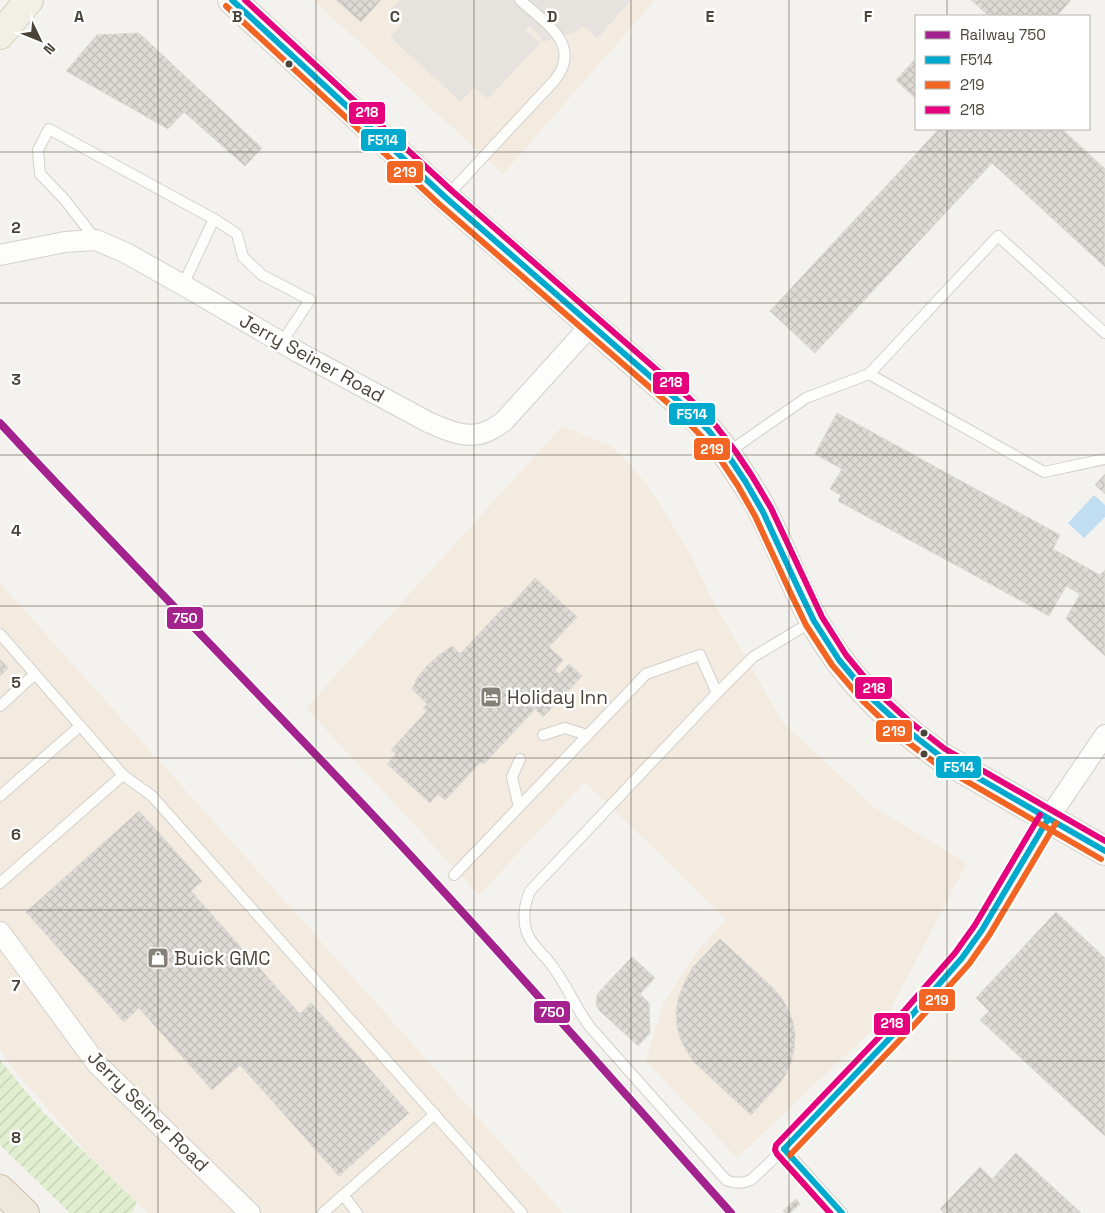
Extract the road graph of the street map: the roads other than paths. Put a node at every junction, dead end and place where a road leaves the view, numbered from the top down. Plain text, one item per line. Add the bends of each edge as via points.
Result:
1 (29, 0) edge
2 (232, 0) edge
3 (520, 0) edge
4 (0, 35) edge
5 (445, 197) junction
6 (214, 219) junction
7 (96, 240) junction
8 (0, 255) edge
9 (183, 285) junction
10 (591, 325) junction
11 (1105, 332) edge
12 (282, 342) junction
13 (869, 374) junction
14 (726, 453) junction
15 (1105, 460) edge
16 (814, 621) junction
17 (0, 634) edge
18 (35, 674) junction
19 (718, 693) junction
20 (0, 706) edge
21 (80, 726) junction
22 (543, 734) dead end
23 (587, 735) junction
24 (1105, 735) edge
25 (520, 759) dead end
26 (123, 775) junction
27 (0, 796) edge
28 (519, 806) junction
29 (1048, 820) junction
30 (1105, 851) edge
31 (454, 875) dead end
32 (0, 883) edge
33 (0, 932) edge
34 (435, 1114) junction
35 (784, 1149) junction
36 (0, 1189) edge
37 (343, 1195) junction
38 (25, 1213) edge
39 (250, 1213) edge
40 (323, 1213) edge
41 (357, 1213) edge
42 (522, 1213) edge
43 (842, 1213) edge

1 - 4 main road
2 - 5 main road
3 - 5 lane via 558,35 564,48 564,64 554,80
5 - 10 main road
6 - 7 lane via 49,129 38,150 40,174
6 - 9 lane
6 - 12 lane via 237,234 243,257 262,275 310,300
7 - 8 street, Jerry Seiner Road via 65,242
7 - 9 street, Jerry Seiner Road
9 - 12 street, Jerry Seiner Road
10 - 12 street, Jerry Seiner Road via 504,421 489,431 470,435 451,432 428,422
10 - 14 main road via 683,405
11 - 13 lane via 998,236
13 - 14 lane via 806,398
13 - 15 lane via 1044,472
14 - 16 main road via 756,498
16 - 19 lane via 753,657
16 - 29 main road via 852,678 900,726 940,756
17 - 18 lane
18 - 20 lane
18 - 21 lane
19 - 23 lane via 700,655 646,674
19 - 35 lane via 530,891 524,923 534,945 552,966 590,1027 726,1180 738,1184 751,1180
21 - 26 lane
21 - 27 lane
22 - 23 lane via 565,728
23 - 28 lane
24 - 29 street
25 - 28 lane via 512,777
26 - 32 lane
26 - 34 lane via 152,796
28 - 31 lane
29 - 30 main road
29 - 35 lane via 962,958
33 - 39 street, Jerry Seiner Road via 97,1064
34 - 37 lane
34 - 42 lane
35 - 43 lane
36 - 38 highway
37 - 40 lane
37 - 41 lane

